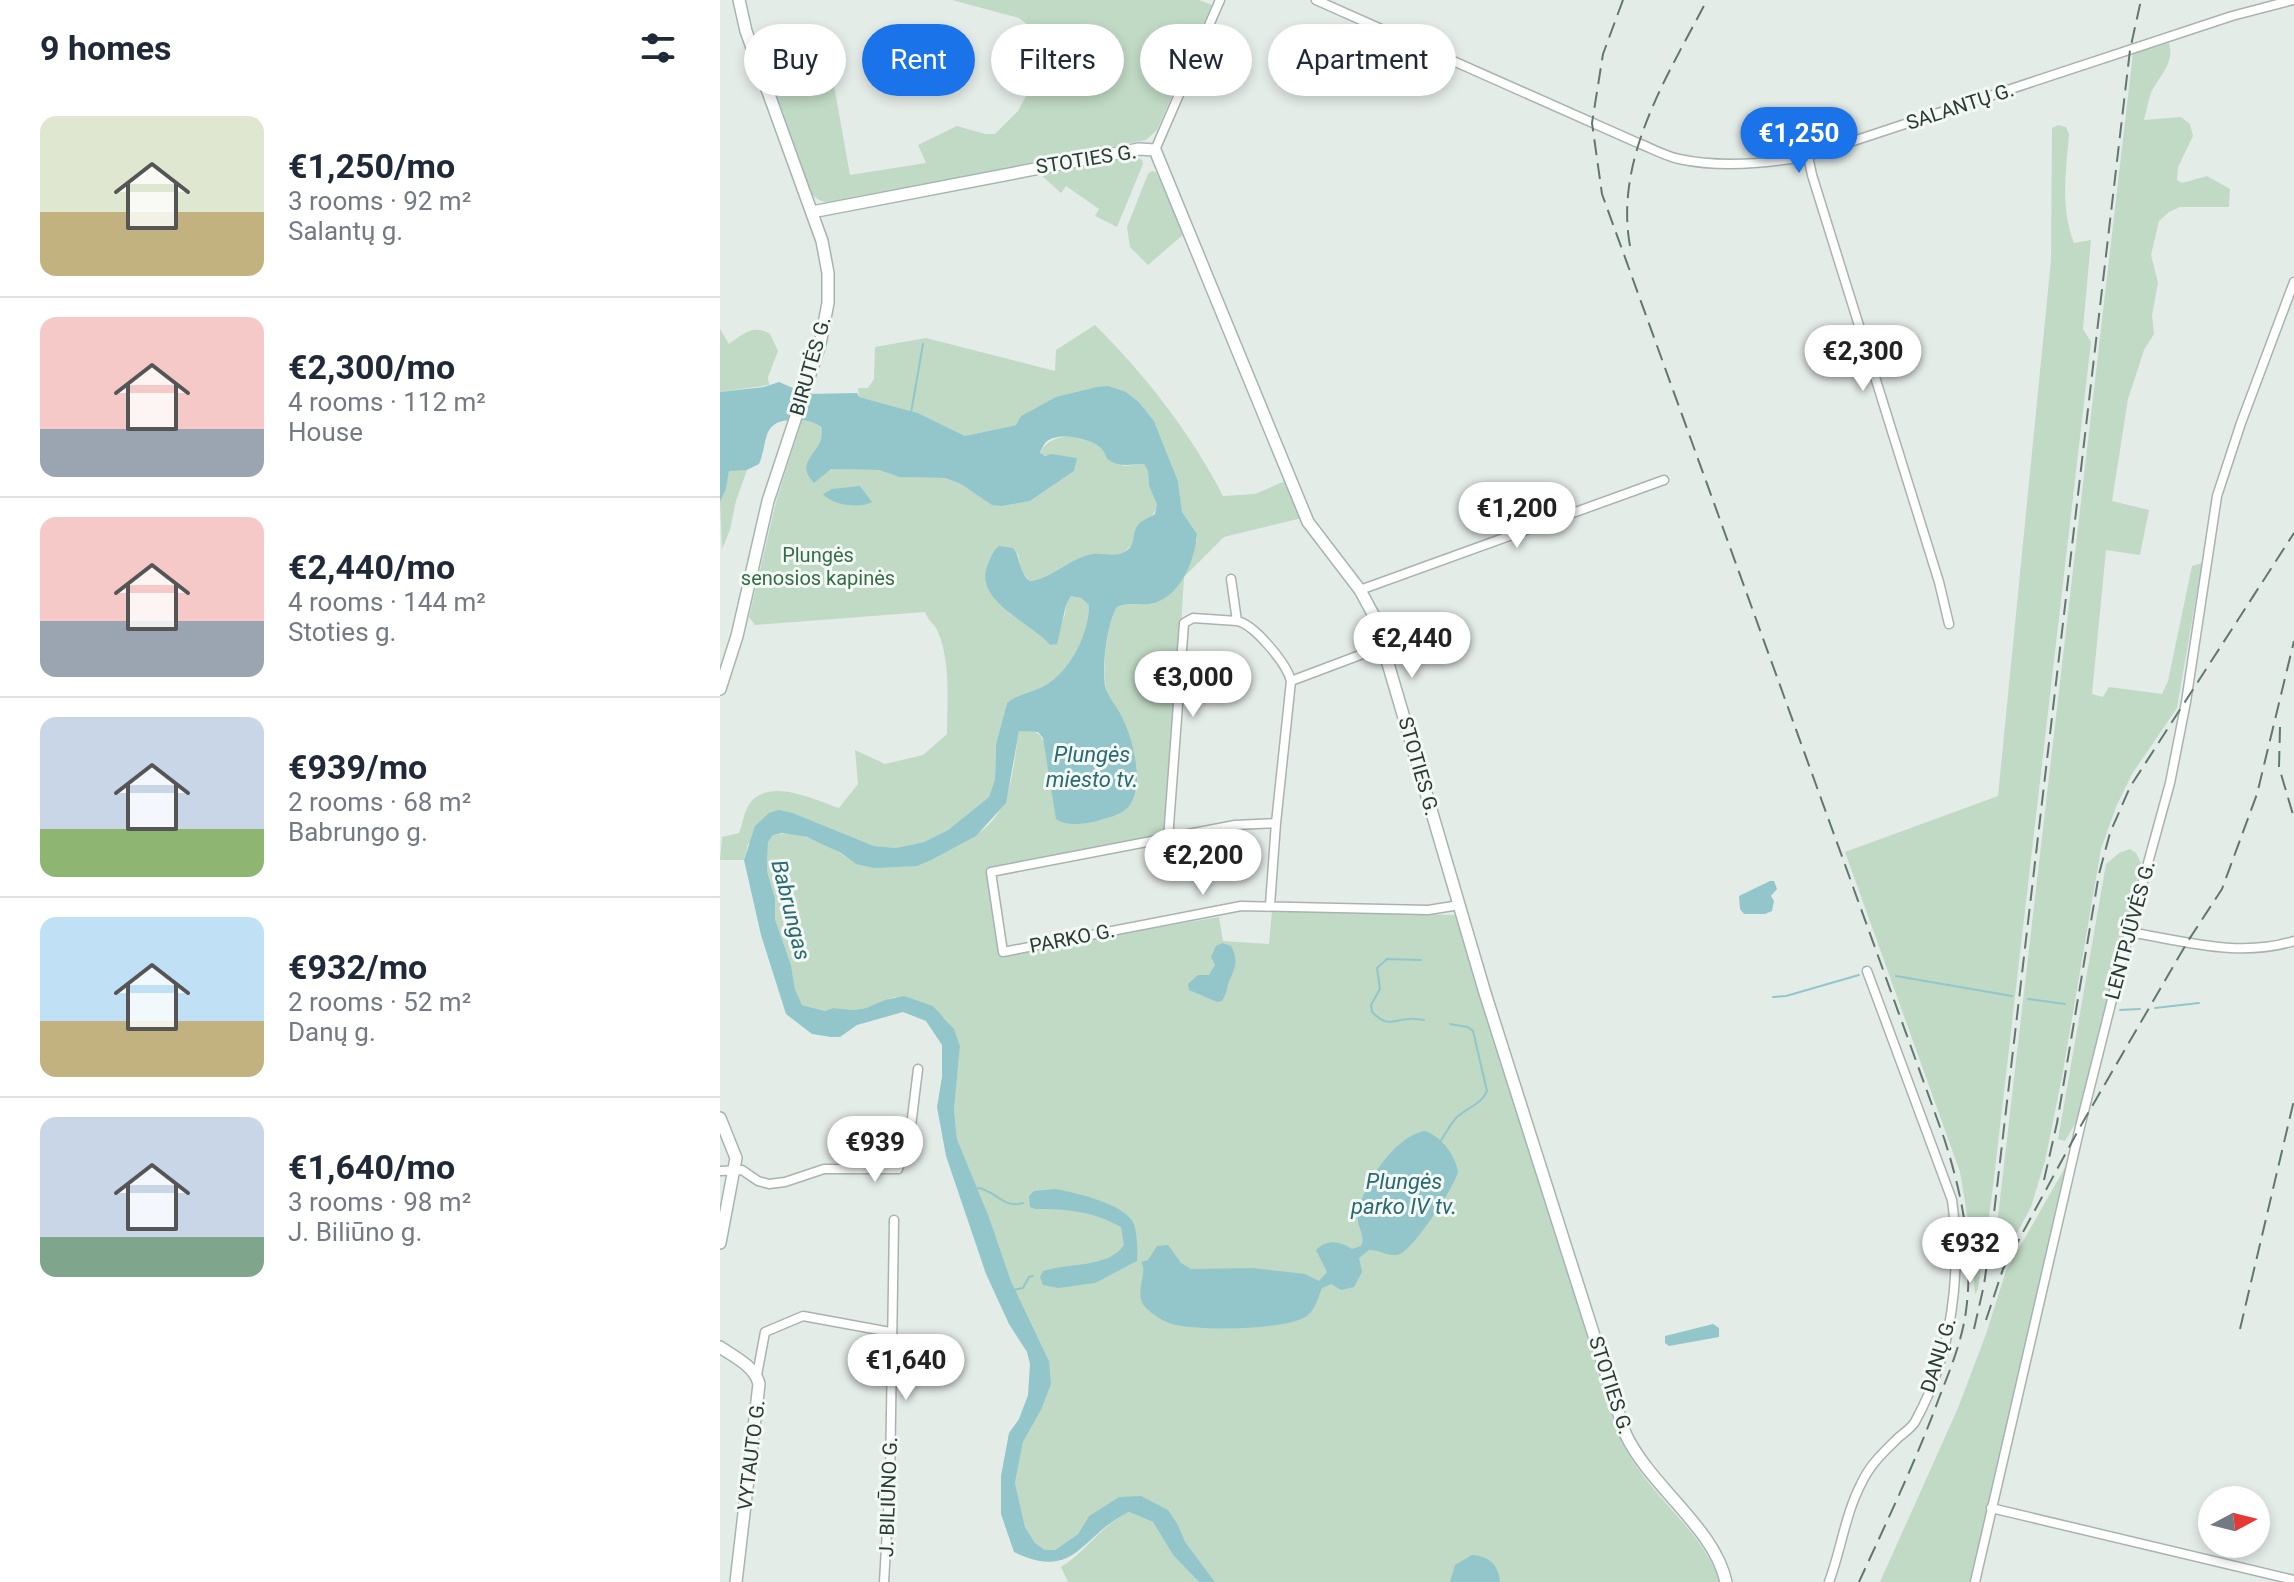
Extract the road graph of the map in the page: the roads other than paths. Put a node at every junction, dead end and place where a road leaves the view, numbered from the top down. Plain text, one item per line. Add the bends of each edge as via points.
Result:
1 (739, 0) edge
2 (1220, 0) edge
3 (1316, 0) edge
4 (2293, 0) edge
5 (1155, 150) junction
6 (1808, 156) junction
7 (812, 212) junction
8 (2294, 282) edge
9 (1664, 480) dead end
10 (1231, 579) dead end
11 (1360, 590) junction
12 (1237, 621) junction
13 (1949, 624) dead end
14 (1384, 646) junction
15 (1291, 681) junction
16 (720, 689) edge
17 (1276, 823) junction
18 (1168, 839) junction
19 (1270, 905) junction
20 (1460, 905) junction
21 (2129, 932) junction
22 (2294, 941) edge
23 (1867, 971) dead end
24 (918, 1069) dead end
25 (720, 1118) edge
26 (734, 1169) junction
27 (720, 1171) edge
28 (894, 1220) dead end
29 (720, 1243) edge
30 (890, 1332) junction
31 (720, 1347) edge
32 (757, 1375) junction
33 (1991, 1508) junction
34 (2294, 1580) edge
35 (736, 1582) edge
36 (884, 1582) edge
37 (1726, 1582) edge
38 (1829, 1582) edge
39 (1975, 1582) edge

1 - 7 main road, BIRUTĖS G.
2 - 5 street
3 - 6 street, SALANTŲ G. via 1677,159 1775,163
4 - 6 street, SALANTŲ G.
5 - 7 main road, STOTIES G. via 1033,167
5 - 11 main road, STOTIES G. via 1308,522
6 - 13 street
7 - 16 main road, BIRUTĖS G. via 829,285 823,333 768,501
8 - 21 street, LENTPJŪVĖS G. via 2217,496 2170,783
9 - 11 street
10 - 12 street
11 - 14 main road, STOTIES G.
12 - 15 street via 1264,642
12 - 18 street via 1193,618 1184,623
14 - 15 street
14 - 20 main road, STOTIES G.
15 - 17 street
17 - 18 street via 1235,825
17 - 19 street
18 - 19 street, PARKO G. via 991,872 1003,952 1241,906
19 - 20 street, PARKO G. via 1428,910
20 - 37 main road, STOTIES G. via 1625,1433 1645,1469 1713,1550
21 - 22 street via 2226,949
21 - 33 street, LENTPJŪVĖS G.
23 - 38 street, DANŲ G. via 1952,1200 1957,1239 1953,1303 1937,1368 1915,1422 1874,1461 1862,1481
24 - 26 street via 911,1126 898,1169 824,1169 769,1184
25 - 26 main road via 735,1152
26 - 27 street
26 - 29 main road
28 - 30 street, J. BILIŪNO G.
30 - 32 street via 803,1316 765,1332
30 - 36 street, J. BILIŪNO G.
31 - 32 main road, VYTAUTO G.
32 - 35 main road, VYTAUTO G.
33 - 34 street
33 - 39 street, LENTPJŪVĖS G.

